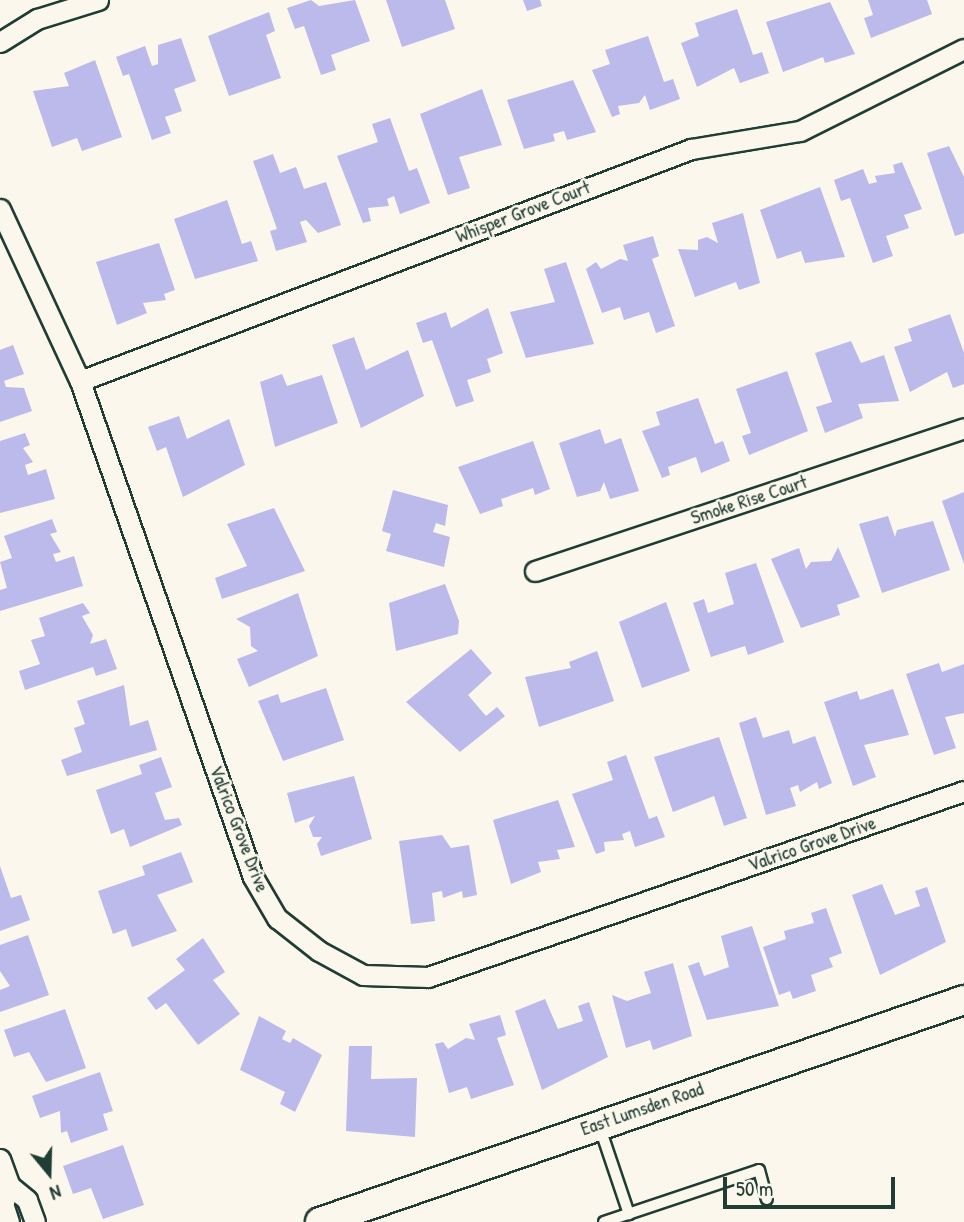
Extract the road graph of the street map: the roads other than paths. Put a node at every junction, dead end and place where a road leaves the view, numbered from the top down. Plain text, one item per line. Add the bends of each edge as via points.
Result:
1 (98, 0) edge
2 (0, 42) edge
3 (964, 49) edge
4 (0, 209) edge
5 (80, 381) junction
6 (964, 428) edge
7 (535, 571) dead end
8 (964, 791) edge
9 (964, 1000) edge
10 (598, 1124) junction
11 (0, 1159) edge
12 (10, 1186) junction
13 (766, 1199) dead end
14 (629, 1214) junction
15 (9, 1222) edge
16 (35, 1222) edge
17 (320, 1222) edge
18 (604, 1222) edge

1 - 2 street via 37,19
3 - 5 street, Whisper Grove Court via 800,131 691,149
4 - 5 street, Valrico Grove Drive
5 - 8 street, Valrico Grove Drive via 253,877 276,918 363,975 428,976
6 - 7 street, Smoke Rise Court
9 - 10 street, East Lumsden Road
10 - 14 lane
10 - 17 street, East Lumsden Road
11 - 12 street
12 - 15 street via 3,1204
12 - 16 street via 26,1200
13 - 14 lane via 759,1171
14 - 18 lane

